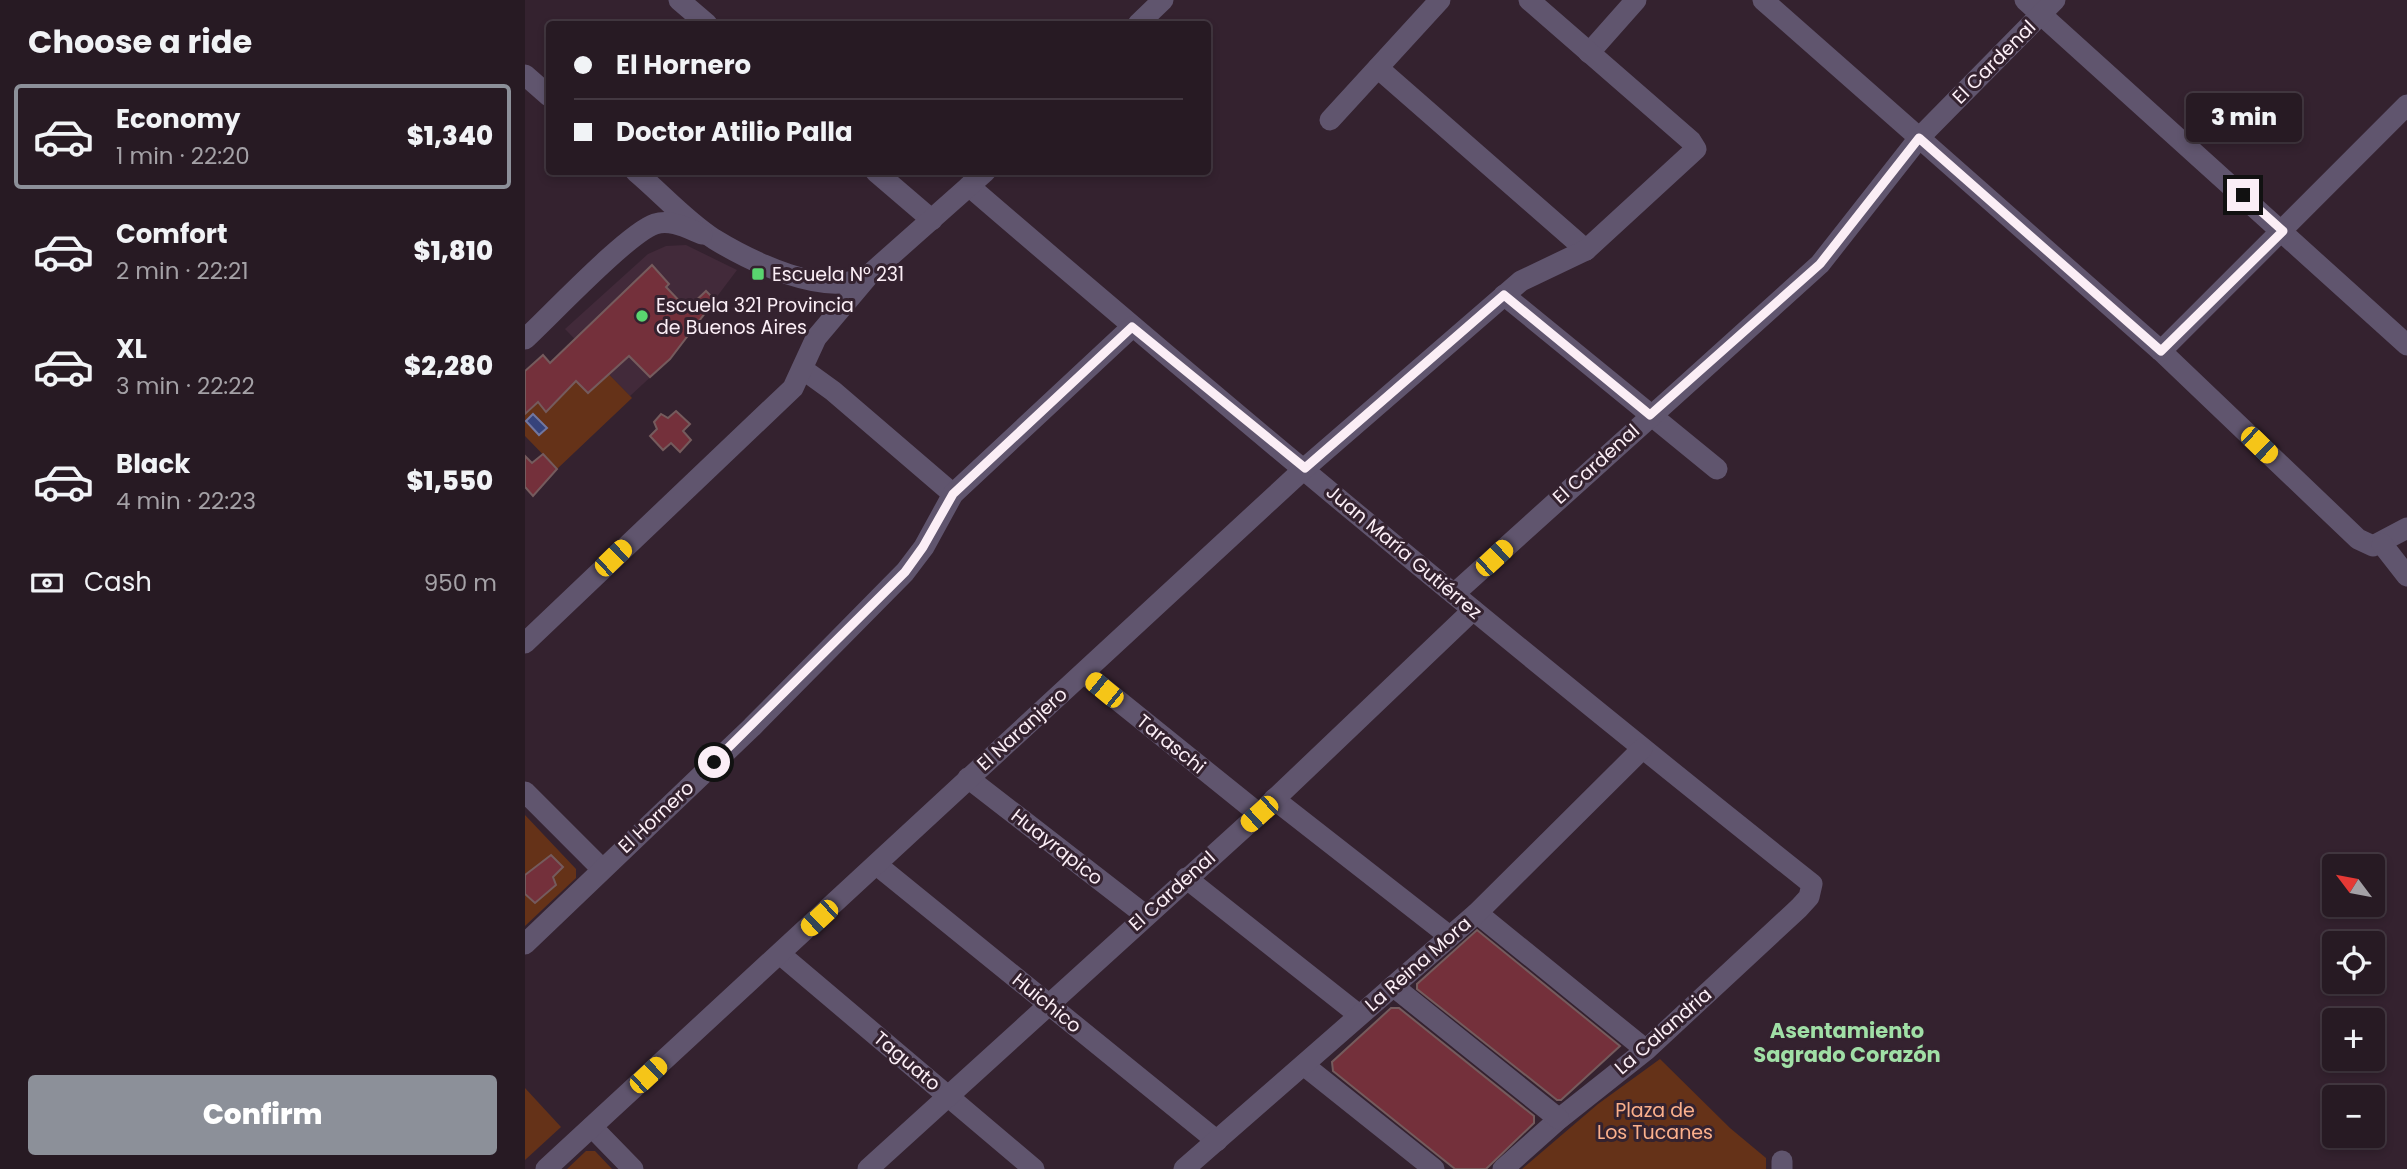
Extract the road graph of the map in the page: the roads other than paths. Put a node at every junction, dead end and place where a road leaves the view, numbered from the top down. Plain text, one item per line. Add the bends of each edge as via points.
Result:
1 (679, 0) edge
2 (1163, 0) edge
3 (1440, 0) edge
4 (1529, 0) edge
5 (1636, 0) edge
6 (1763, 0) edge
7 (2025, 0) edge
8 (2048, 7) edge
9 (704, 21) edge
10 (1140, 21) edge
11 (1589, 53) junction
12 (1378, 68) junction
13 (525, 75) edge
14 (546, 93) edge
15 (2407, 105) edge
16 (1330, 120) dead end
17 (1919, 138) junction
18 (640, 175) edge
19 (880, 175) edge
20 (977, 179) edge
21 (932, 220) junction
22 (2283, 231) junction
23 (713, 238) junction
24 (1586, 250) junction
25 (870, 274) junction
26 (1504, 295) junction
27 (1132, 327) junction
28 (525, 339) edge
29 (2407, 345) edge
30 (2161, 351) junction
31 (804, 370) junction
32 (1650, 415) junction
33 (1305, 468) junction
34 (1717, 468) dead end
35 (953, 494) junction
36 (2407, 528) edge
37 (2382, 544) junction
38 (2407, 576) edge
39 (1454, 594) junction
40 (1473, 610) junction
41 (525, 643) edge
42 (1084, 673) junction
43 (1642, 749) junction
44 (968, 778) junction
45 (525, 792) edge
46 (1274, 799) junction
47 (1259, 814) junction
48 (877, 865) junction
49 (601, 868) junction
50 (1186, 878) junction
51 (1812, 884) joint
52 (1476, 913) junction
53 (1145, 915) junction
54 (1448, 935) junction
55 (525, 944) edge
56 (781, 954) junction
57 (1393, 986) junction
58 (1048, 1003) junction
59 (1359, 1015) junction
60 (1646, 1050) junction
61 (1305, 1066) junction
62 (947, 1095) junction
63 (1559, 1119) junction
64 (592, 1127) junction
65 (1217, 1141) junction
66 (1188, 1167) edge
67 (546, 1169) edge
68 (633, 1169) edge
69 (868, 1169) edge
70 (1034, 1169) edge
71 (1434, 1169) edge
72 (1503, 1169) edge

1 - 9 street
2 - 10 street
3 - 12 street
4 - 11 street
5 - 11 street
6 - 17 street
7 - 8 street
8 - 17 street, El Cardenal
8 - 22 street
11 - 24 street, El Naranjero via 1696,149
12 - 16 street
12 - 24 street
13 - 14 street
15 - 22 street
17 - 30 street
17 - 32 street, El Cardenal via 1820,264
18 - 23 street
19 - 21 street
20 - 21 street
20 - 27 street, Juan María Gutiérrez
21 - 25 street
22 - 29 street
22 - 30 street
23 - 25 street via 814,282 838,286
23 - 28 street via 669,222 653,224
24 - 26 street, El Naranjero via 1521,281
25 - 31 street via 817,338
26 - 32 street
26 - 33 street, El Naranjero
27 - 33 street, Juan María Gutiérrez
27 - 35 street, El Hornero
30 - 37 street via 2358,539 2373,546
31 - 35 street
31 - 41 street via 793,388
32 - 34 street
32 - 39 street, El Cardenal
33 - 39 street, Juan María Gutiérrez
33 - 42 street, El Naranjero
35 - 49 street, El Hornero via 905,572 752,727
36 - 37 street
37 - 38 street
39 - 40 street, Juan María Gutiérrez
40 - 43 street, Juan María Gutiérrez
40 - 46 street, El Cardenal
42 - 44 street, El Naranjero
42 - 47 street, Taraschi
43 - 51 street, Juan María Gutiérrez
43 - 52 street, La Reina Mora
44 - 48 street, El Naranjero
44 - 53 street, Huayrapico
45 - 49 street
46 - 47 street, El Cardenal
46 - 54 street
47 - 50 street, El Cardenal
48 - 56 street, El Naranjero
48 - 58 street, Huichico
49 - 55 street, El Hornero
50 - 53 street, El Cardenal
50 - 59 street
51 - 60 street, La Calandria via 1809,897 1799,908
52 - 54 street, La Reina Mora
52 - 60 street
53 - 58 street, El Cardenal
54 - 57 street, La Reina Mora
56 - 62 street, Taguato
56 - 64 street, El Naranjero
57 - 59 street, La Reina Mora
57 - 63 street
58 - 62 street, El Cardenal
58 - 65 street, Huichico
59 - 61 street, La Reina Mora
60 - 63 street, La Calandria
61 - 65 street, La Reina Mora
61 - 71 street
62 - 69 street, El Cardenal
62 - 70 street, Taguato
63 - 72 street, La Calandria
64 - 67 street, El Naranjero
64 - 68 street
65 - 66 street, La Reina Mora

